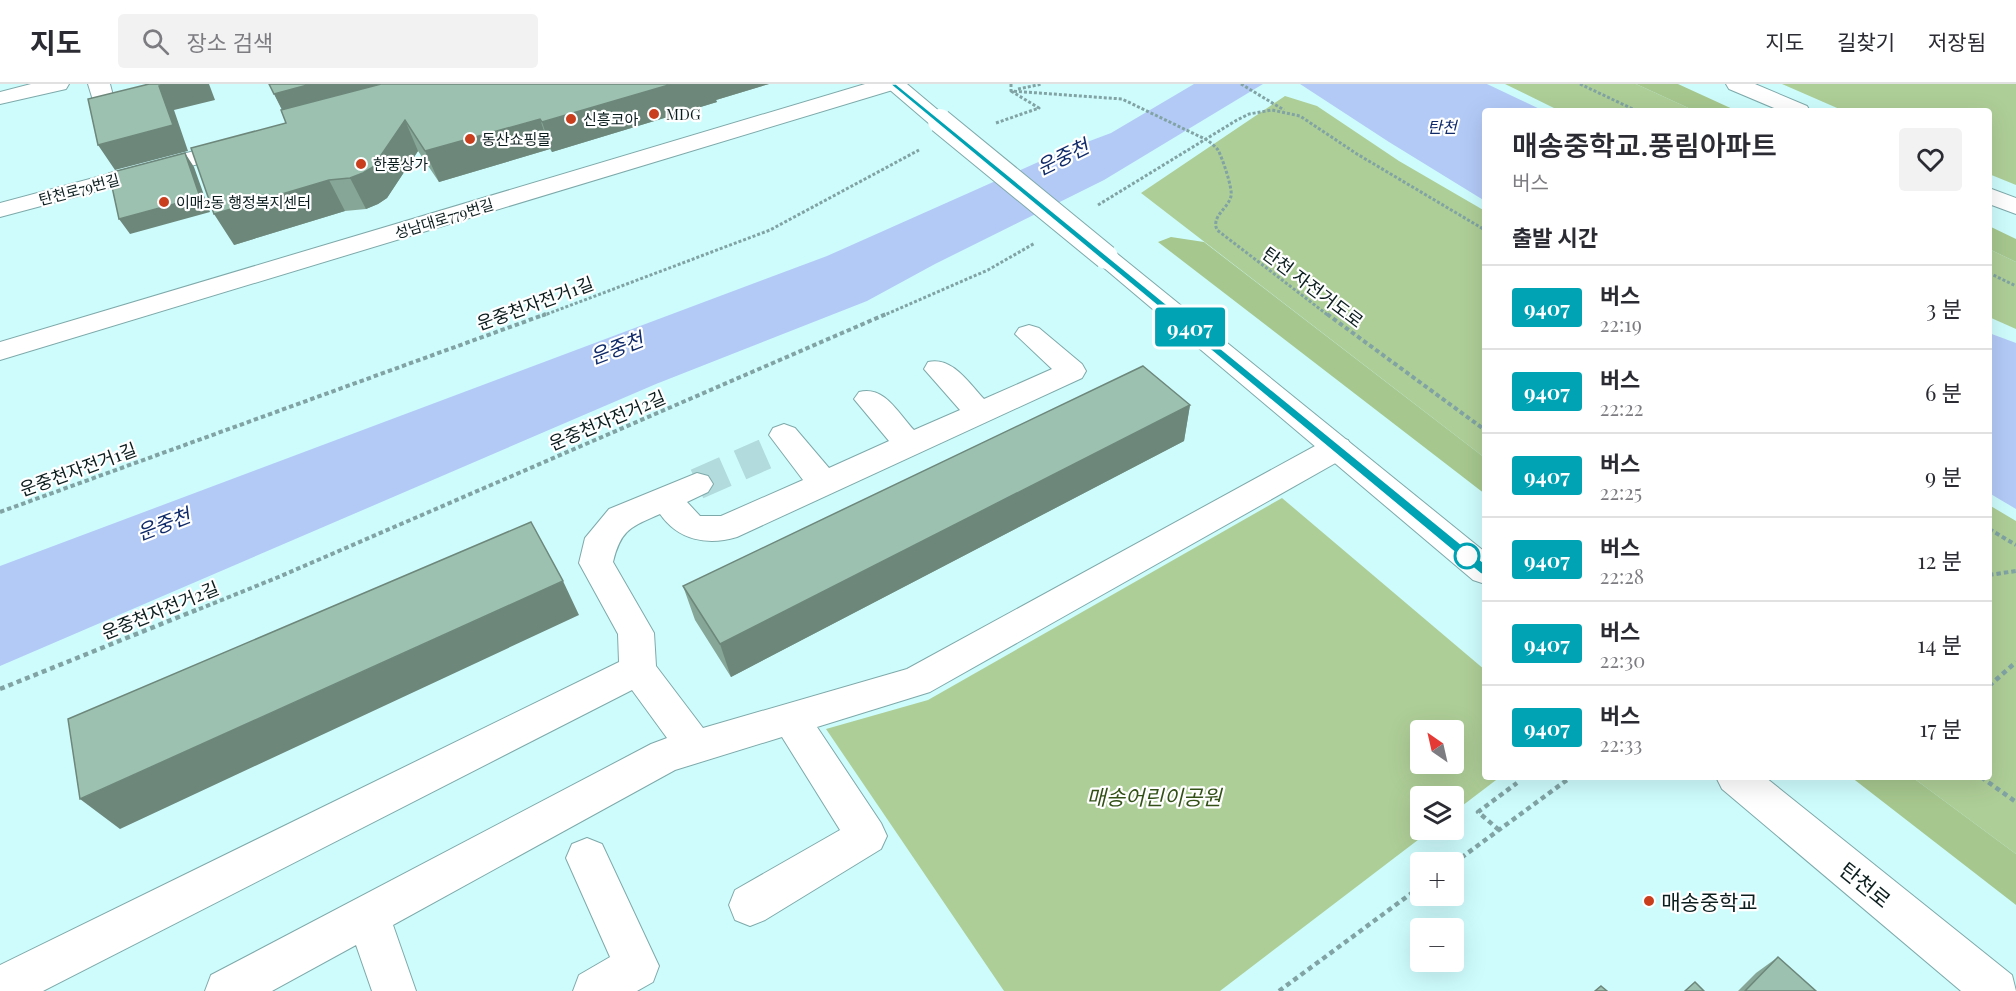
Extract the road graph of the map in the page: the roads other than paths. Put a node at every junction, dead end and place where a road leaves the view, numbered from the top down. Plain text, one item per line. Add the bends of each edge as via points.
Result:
1 (99, 84) edge
2 (888, 84) edge
3 (894, 84) edge
4 (1737, 84) edge
5 (50, 85) edge
6 (0, 98) edge
7 (1791, 108) edge
8 (107, 115) edge
9 (264, 139) edge
10 (1992, 196) edge
11 (2016, 207) edge
12 (0, 210) edge
13 (1029, 333) dead end
14 (0, 351) edge
15 (938, 369) dead end
16 (869, 399) dead end
17 (980, 412) junction
18 (784, 435) dead end
19 (909, 445) junction
20 (1337, 448) junction
21 (697, 484) tunnel mouth
22 (824, 484) junction
23 (667, 498) junction
24 (1482, 569) edge
25 (638, 670) junction
26 (791, 719) junction
27 (695, 747) junction
28 (1740, 780) edge
29 (587, 858) dead end
30 (750, 905) dead end
31 (368, 915) junction
32 (0, 989) edge
33 (227, 991) edge
34 (394, 991) edge
35 (595, 991) edge
36 (1996, 991) edge

1 - 8 main road
2 - 14 main road, 성남대로779번길
3 - 20 main road, bridge
4 - 7 main road
5 - 6 main road
9 - 12 main road, 탄천로79번길
10 - 11 main road
13 - 17 main road via 1072,371
15 - 17 main road
16 - 19 main road
17 - 19 main road
18 - 22 main road
19 - 22 main road
20 - 24 main road
20 - 26 main road via 917,681
21 - 23 main road
22 - 23 main road via 725,528 699,529 682,522
23 - 25 main road via 620,518 602,538 596,563 636,633
25 - 27 main road
25 - 32 main road
26 - 27 main road
26 - 30 main road via 867,836
27 - 31 main road via 665,756
28 - 36 main road, 탄천로
29 - 35 main road via 637,966
31 - 33 main road
31 - 34 main road

